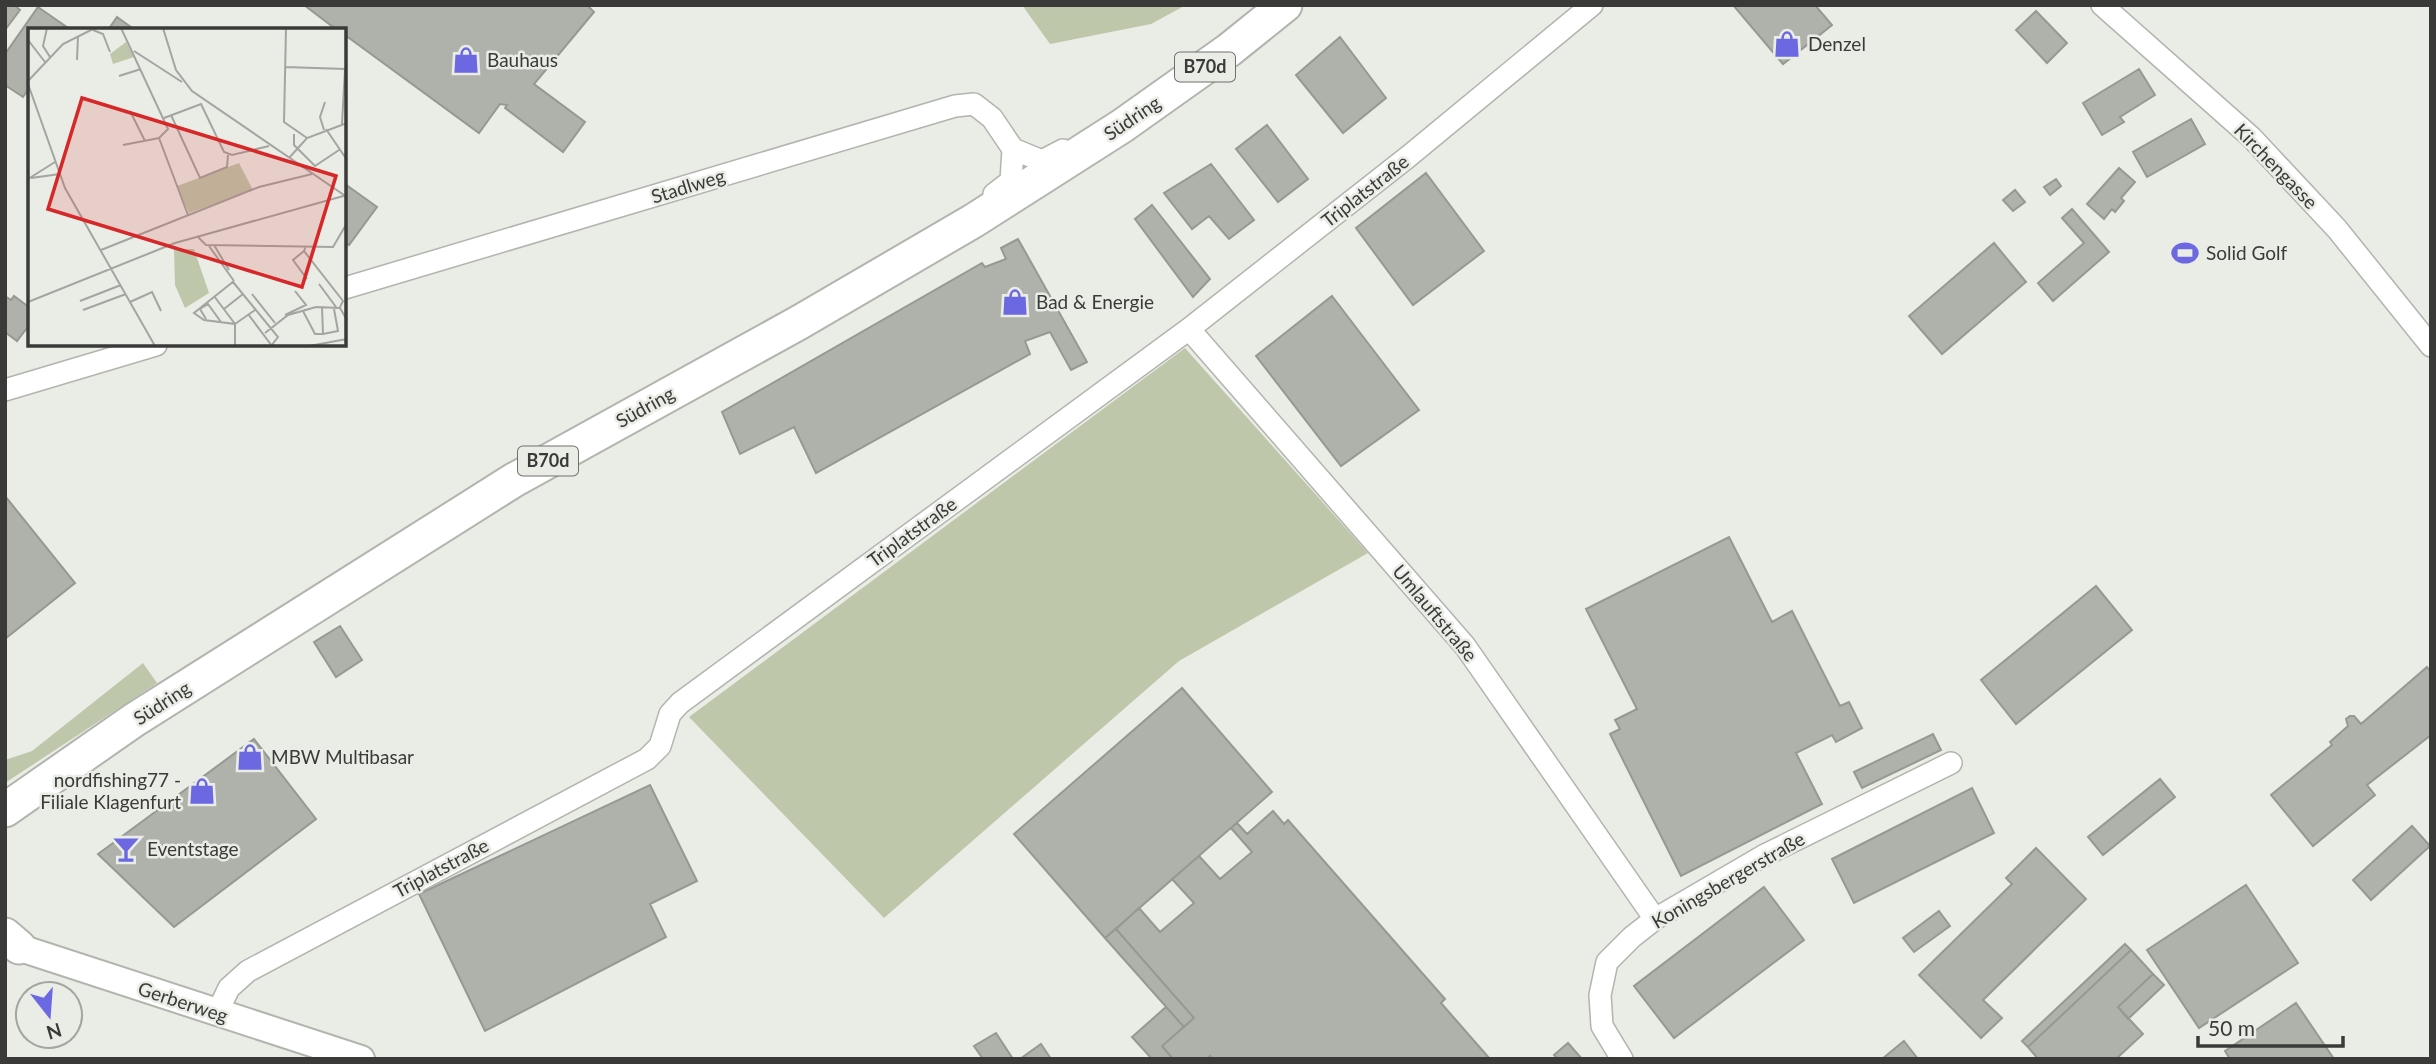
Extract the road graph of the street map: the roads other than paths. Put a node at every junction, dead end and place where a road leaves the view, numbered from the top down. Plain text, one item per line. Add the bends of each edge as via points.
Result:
1 (1285, 5) edge
2 (1592, 5) edge
3 (2102, 5) edge
4 (1122, 126) junction
5 (1013, 149) junction
6 (973, 221) junction
7 (346, 288) edge
8 (1189, 328) junction
9 (153, 346) edge
10 (2431, 346) edge
11 (5, 390) edge
12 (1951, 763) dead end
13 (5, 810) edge
14 (1655, 919) junction
15 (10, 941) edge
16 (217, 1013) junction
17 (361, 1059) edge
18 (1622, 1059) edge

1 - 4 main road, Südring / B70d
2 - 8 street, Triplatstraße
3 - 10 street, Kirchengasse via 2251,137 2337,229
4 - 5 street via 1042,161
4 - 6 main road, Südring / B70d
5 - 6 street via 1011,181 984,201
5 - 7 street, Stadlweg via 992,118 974,104 955,106
6 - 13 main road, Südring / B70d via 514,480 134,720
8 - 14 street, Umlauftstraße via 1465,646
8 - 16 street, Triplatstraße via 680,703 670,714 660,746 647,759 248,971 229,988
9 - 11 street
12 - 14 street, Koningsbergerstraße via 1762,856
14 - 18 street, Koningsbergerstraße via 1607,962 1600,995 1602,1026
15 - 16 street, Gerberweg
16 - 17 street, Gerberweg

